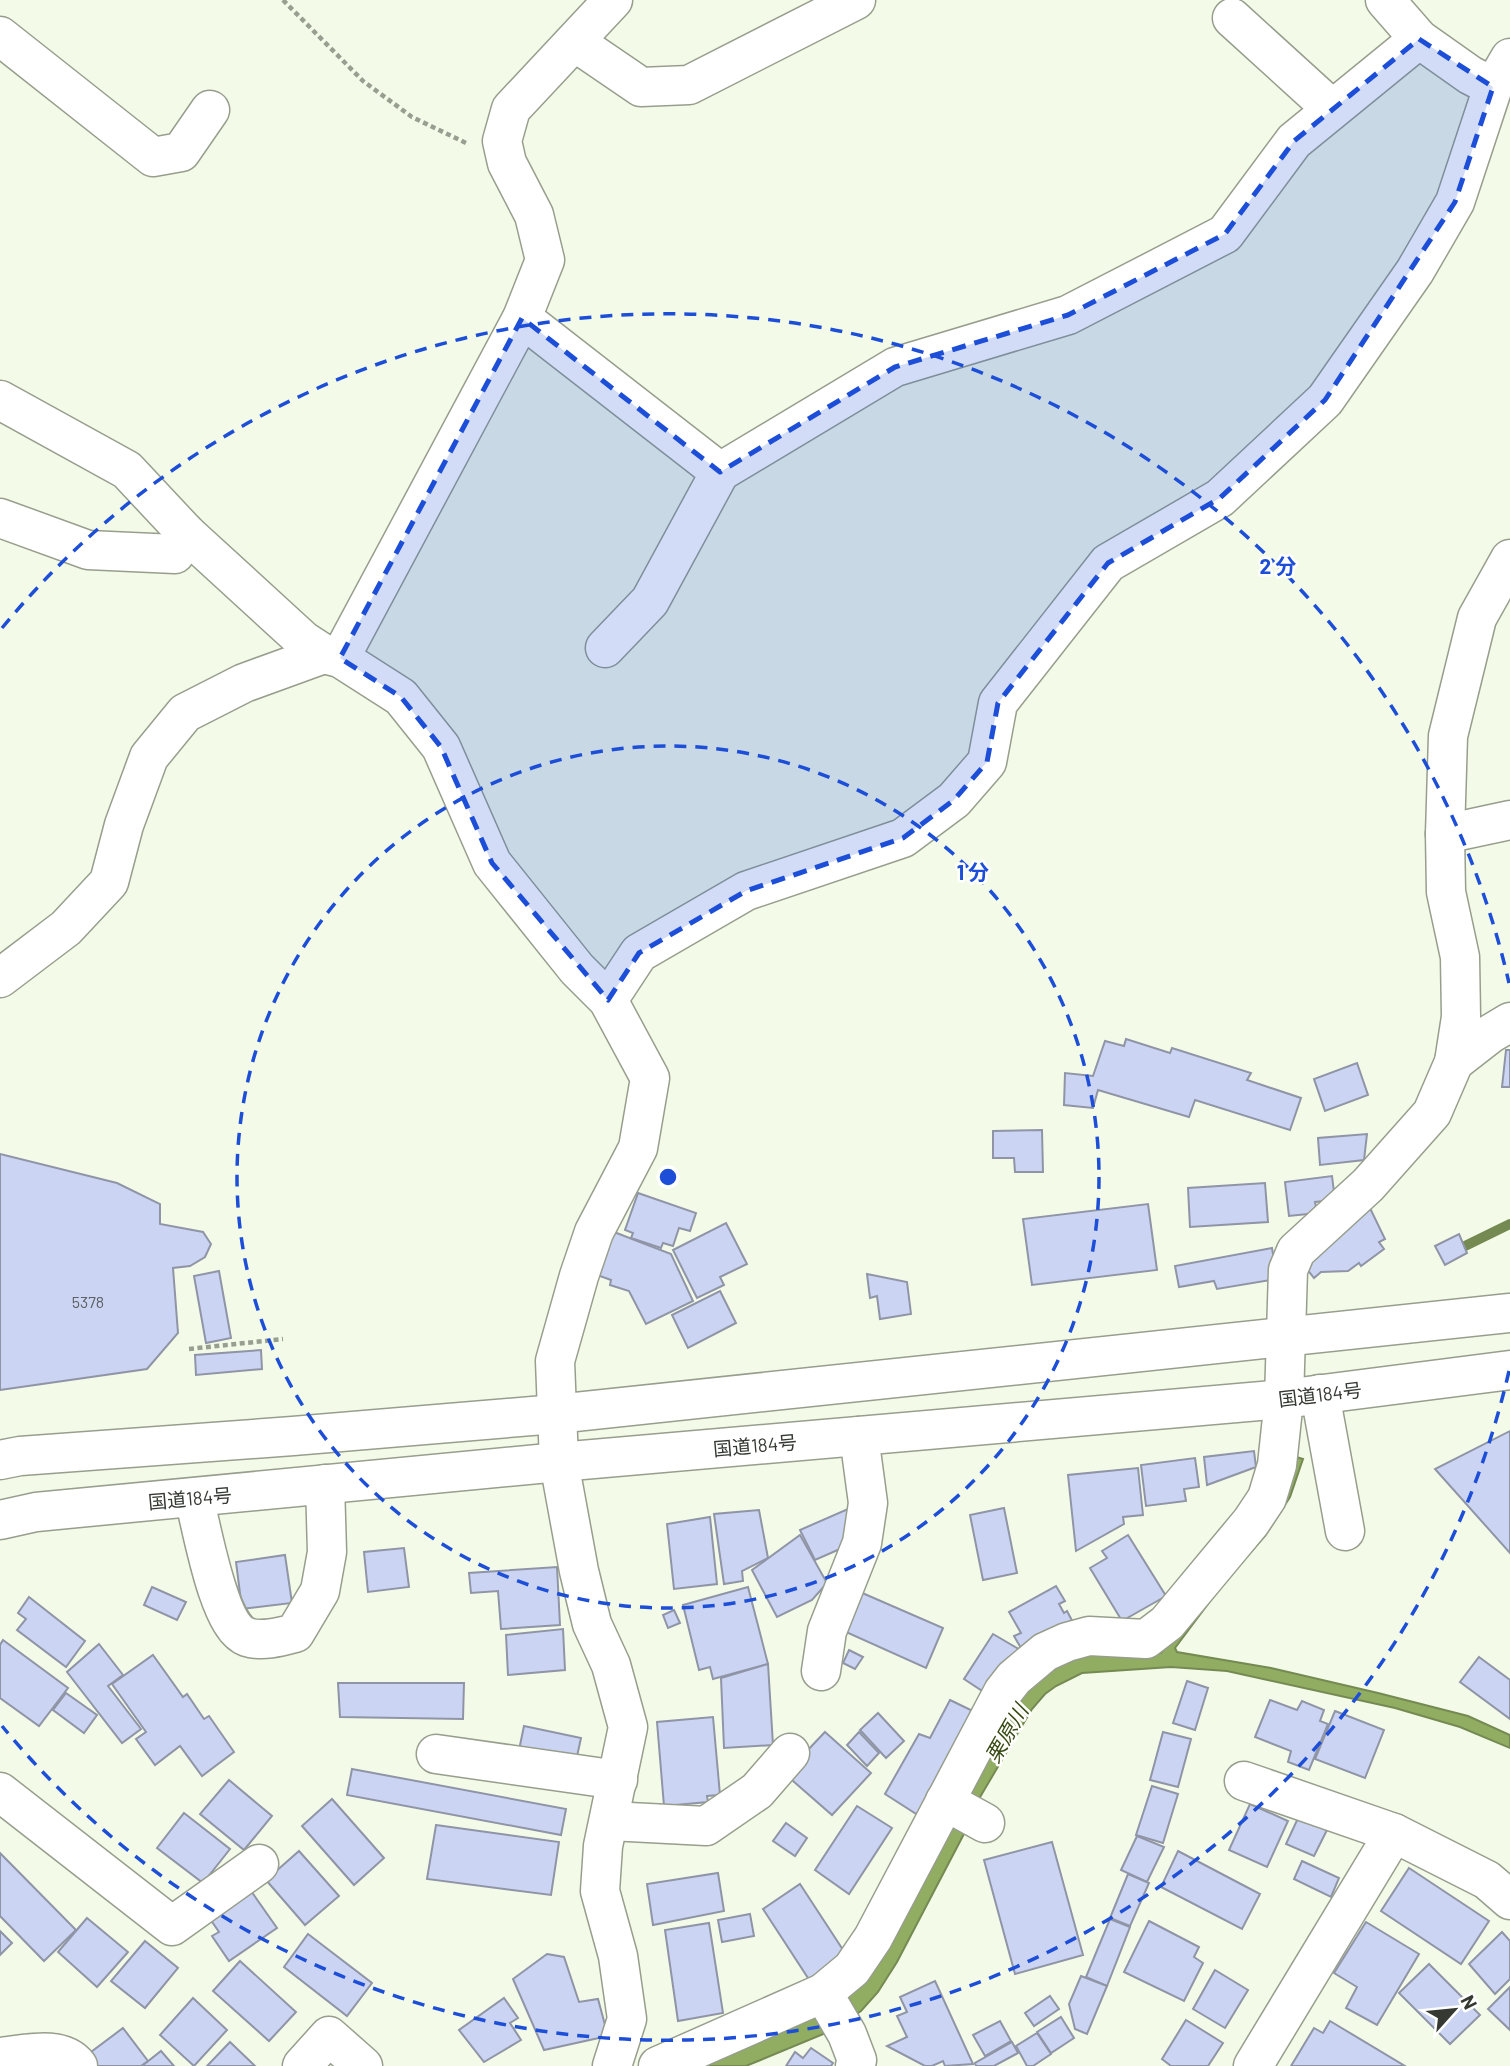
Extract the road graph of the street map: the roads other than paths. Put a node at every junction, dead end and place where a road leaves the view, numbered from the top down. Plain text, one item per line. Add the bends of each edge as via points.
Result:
1 (613, 0) edge
2 (856, 0) edge
3 (1385, 0) edge
4 (1232, 18) dead end
5 (0, 36) edge
6 (1419, 39) junction
7 (575, 42) junction
8 (1502, 72) edge
9 (1332, 109) junction
10 (210, 110) dead end
11 (522, 318) junction
12 (0, 400) edge
13 (720, 472) junction
14 (0, 519) edge
15 (186, 533) junction
16 (1510, 559) edge
17 (605, 648) dead end
18 (332, 656) junction
19 (1510, 820) edge
20 (1445, 834) junction
21 (0, 978) edge
22 (608, 1000) junction
23 (1510, 1022) edge
24 (1454, 1062) junction
25 (1510, 1313) edge
26 (1285, 1336) junction
27 (1510, 1370) edge
28 (1302, 1397) junction
29 (556, 1414) junction
30 (859, 1436) junction
31 (0, 1460) edge
32 (559, 1462) junction
33 (325, 1484) junction
34 (194, 1498) junction
35 (0, 1520) edge
36 (1345, 1531) dead end
37 (821, 1671) dead end
38 (790, 1753) dead end
39 (436, 1754) dead end
40 (618, 1780) junction
41 (1244, 1781) dead end
42 (0, 1792) edge
43 (610, 1821) junction
44 (1394, 1833) junction
45 (259, 1864) dead end
46 (1510, 1900) edge
47 (838, 2024) edge
48 (731, 2049) edge
49 (0, 2057) edge
50 (78, 2066) edge
51 (302, 2066) edge
52 (363, 2066) edge
53 (612, 2066) edge
54 (658, 2066) edge
55 (1253, 2066) edge

1 - 7 main road
2 - 7 main road via 689,85 641,88
3 - 6 main road
4 - 9 main road
5 - 10 main road via 153,157 181,152
6 - 8 main road via 1470,75
6 - 9 main road
7 - 11 main road via 511,109 502,141 534,215 545,260
8 - 22 main road via 1455,202 1415,271 1325,400 1220,498 1108,564 998,703 986,762 954,800 903,838 746,891 639,953
9 - 13 main road via 1294,141 1225,234 1068,315 895,368
11 - 13 main road
11 - 18 main road
12 - 15 main road via 127,470
13 - 17 main road via 650,601
14 - 15 main road via 88,550 175,554
15 - 18 main road via 304,641
16 - 20 main road via 1477,618 1448,736
18 - 21 main road via 244,683 184,713 149,757 124,825 110,882 66,928
18 - 22 main road via 401,697 441,747 492,863 577,969
19 - 20 main road
20 - 24 main road via 1446,892 1460,957 1461,1017
22 - 29 main road via 650,1078 638,1148 594,1232 573,1293 555,1361
23 - 24 main road
24 - 26 main road via 1432,1114 1368,1185 1296,1251 1287,1270
25 - 26 main road
26 - 28 main road
26 - 29 main road
27 - 28 main road, 国道184号
28 - 30 main road, 国道184号
28 - 36 main road
28 - 47 main road via 1266,1498 1167,1623 1146,1639 1089,1636 1067,1642 1034,1661 1003,1692 964,1811 852,1969
29 - 31 main road
29 - 32 main road
30 - 32 main road, 国道184号
30 - 37 main road via 868,1503 862,1543 827,1631
32 - 33 main road, 国道184号
32 - 40 main road via 592,1624 611,1665 628,1727
33 - 34 main road, 国道184号
33 - 34 main road via 327,1552 320,1591 295,1633 271,1639 246,1637 234,1628 219,1599
34 - 35 main road, 国道184号 via 36,1512
38 - 43 main road via 757,1791 706,1826
39 - 40 main road
40 - 43 main road
41 - 44 main road
42 - 45 main road via 172,1926
43 - 53 main road via 600,1891 618,1956 627,2019
44 - 46 main road via 1488,1880
44 - 55 main road
47 - 48 main road
48 - 54 main road
49 - 50 main road via 53,2052
51 - 52 main road via 329,2036

